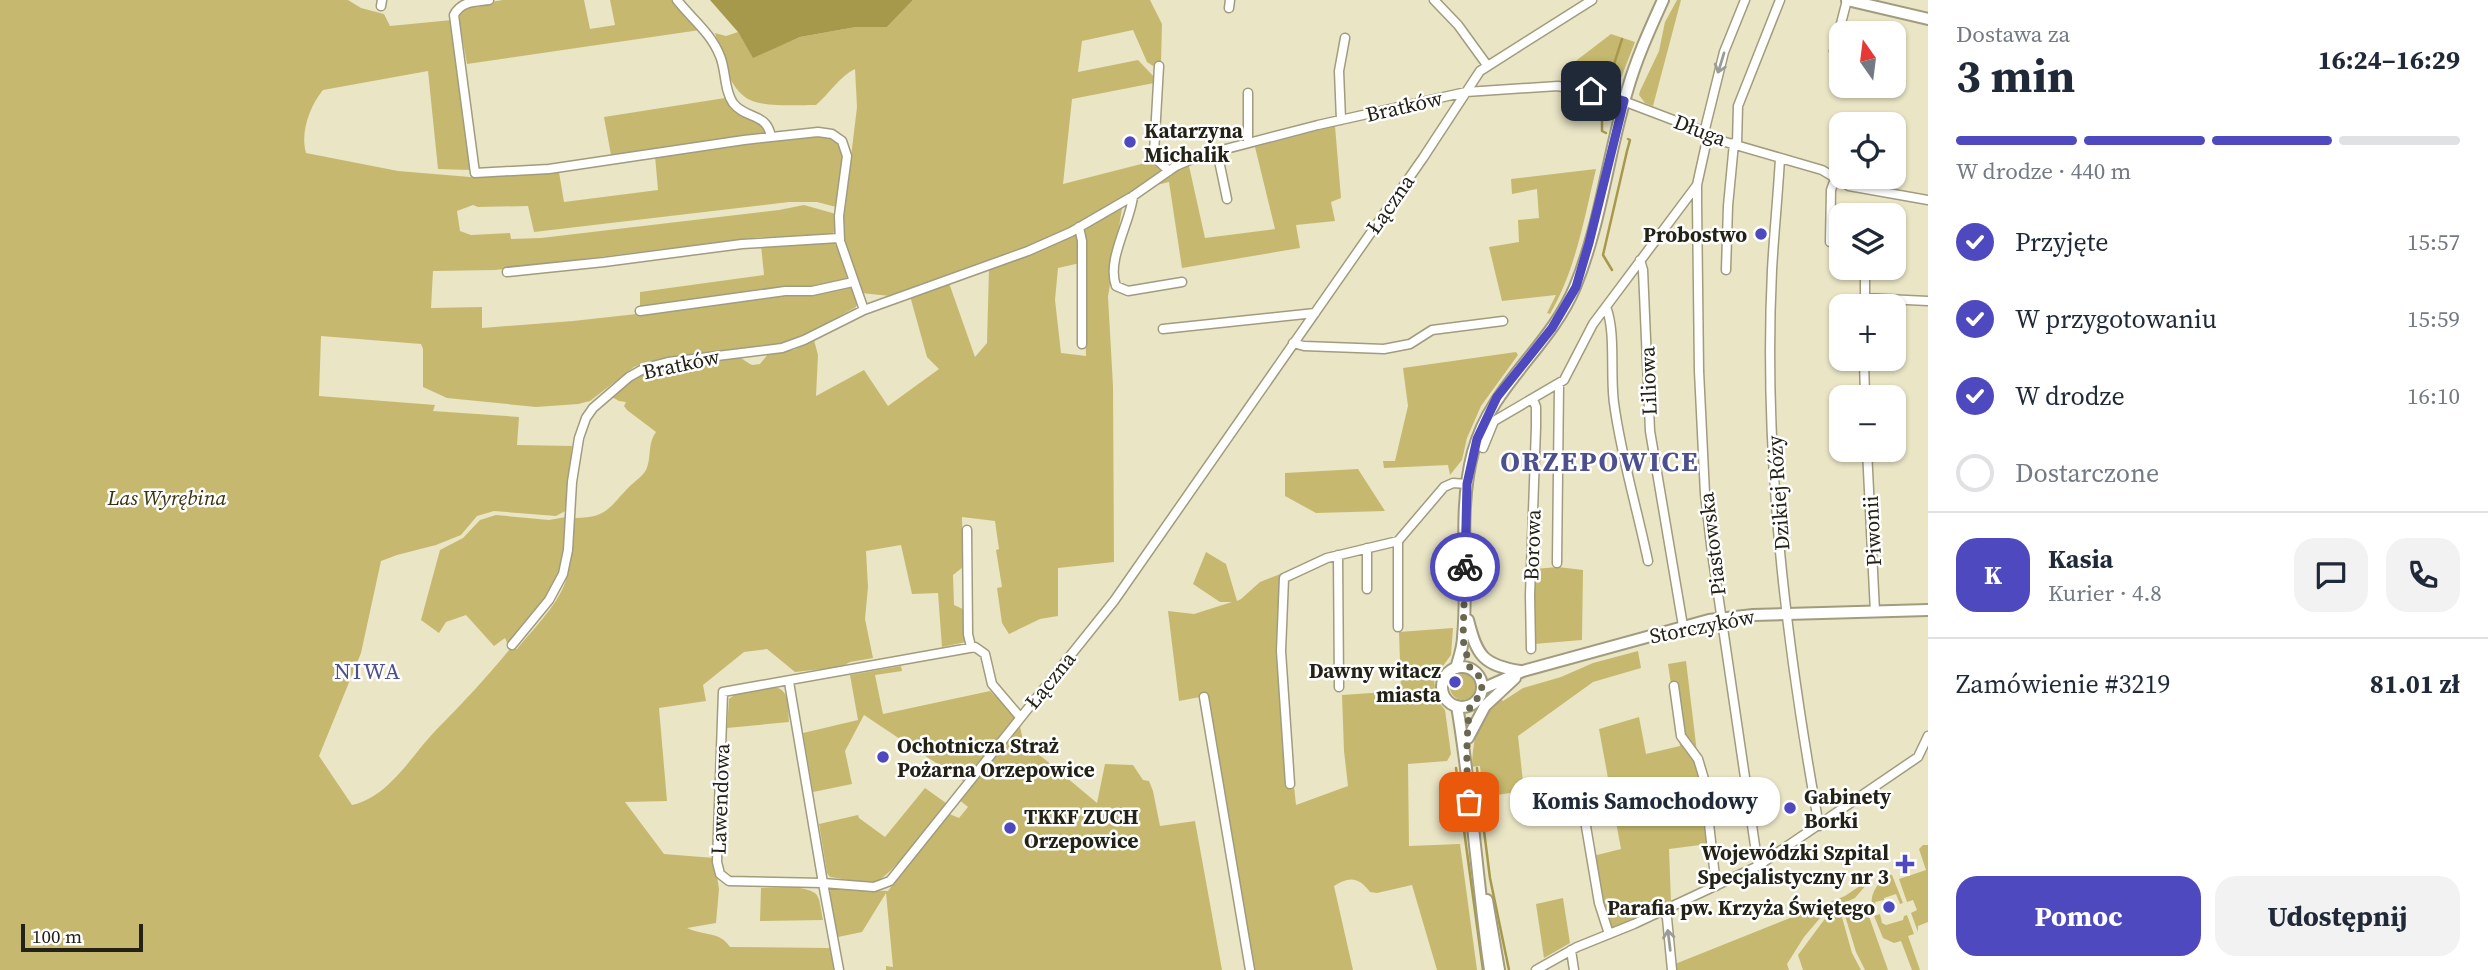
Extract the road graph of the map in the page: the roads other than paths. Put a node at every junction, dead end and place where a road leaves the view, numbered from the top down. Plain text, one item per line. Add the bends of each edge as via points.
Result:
1 (489, 0) edge
2 (677, 0) edge
3 (1434, 0) edge
4 (1592, 0) edge
5 (1664, 0) edge
6 (1745, 0) edge
7 (1780, 0) edge
8 (1847, 0) edge
9 (1874, 3) edge
10 (1928, 19) edge
11 (1842, 21) edge
12 (1345, 38) dead end
13 (1487, 65) junction
14 (1159, 66) dead end
15 (1466, 92) junction
16 (1248, 93) dead end
17 (1624, 101) junction
18 (1341, 120) junction
19 (1706, 134) junction
20 (771, 137) junction
21 (1248, 143) junction
22 (1735, 144) junction
23 (1217, 151) junction
24 (1780, 158) junction
25 (1169, 171) junction
26 (1829, 175) edge
27 (1697, 185) junction
28 (1866, 189) edge
29 (1133, 196) junction
30 (1227, 198) dead end
31 (1928, 200) edge
32 (1079, 227) junction
33 (839, 238) junction
34 (1640, 260) junction
35 (1726, 270) dead end
36 (507, 272) dead end
37 (853, 282) junction
38 (1182, 282) dead end
39 (1906, 301) edge
40 (1928, 301) edge
41 (1606, 307) junction
42 (864, 310) junction
43 (640, 311) dead end
44 (1315, 313) junction
45 (1503, 321) dead end
46 (1163, 329) dead end
47 (1082, 344) dead end
48 (1293, 344) junction
49 (1559, 384) junction
50 (1533, 399) junction
51 (1483, 449) dead end
52 (1868, 462) edge
53 (1467, 484) junction
54 (967, 530) dead end
55 (1398, 541) junction
56 (1367, 548) junction
57 (1338, 555) junction
58 (1648, 561) dead end
59 (1556, 563) dead end
60 (1367, 589) dead end
61 (1464, 603) junction
62 (1928, 610) edge
63 (1875, 612) junction
64 (1788, 614) junction
65 (1722, 618) junction
66 (1683, 626) junction
67 (1398, 627) dead end
68 (1463, 640) junction
69 (512, 645) dead end
70 (971, 647) junction
71 (1531, 649) dead end
72 (1457, 668) junction
73 (1470, 668) junction
74 (1522, 671) junction
75 (1480, 677) junction
76 (789, 682) junction
77 (1674, 686) dead end
78 (1339, 687) dead end
79 (1482, 689) junction
80 (1205, 697) dead end
81 (1470, 705) junction
82 (1457, 706) junction
83 (1020, 717) junction
84 (1928, 736) edge
85 (1468, 738) junction
86 (1466, 753) junction
87 (1290, 784) dead end
88 (1579, 785) dead end
89 (1819, 826) junction
90 (1758, 866) junction
91 (1481, 880) junction
92 (823, 883) junction
93 (1716, 886) junction
94 (1664, 910) junction
95 (1609, 934) junction
96 (1570, 950) junction
97 (839, 970) edge
98 (1250, 970) edge
99 (1490, 970) edge
100 (1499, 970) edge
101 (1536, 970) edge
102 (1574, 970) edge
103 (1672, 970) edge

1 - 20 street via 466,4 454,15 475,173 549,169
2 - 20 street via 720,54 734,104 765,121
3 - 13 street
4 - 13 street, Łączna
5 - 17 main road
6 -> 19 street, Piastowska via 1724,52
7 - 22 street via 1738,106
8 - 9 main road
8 - 11 street
9 - 10 main road
12 - 18 street, Bratków via 1339,71
13 - 15 street, Łączna
14 - 25 street via 1154,153
15 - 17 street, Długa via 1558,86
15 - 18 street, Bratków
15 - 44 street, Łączna
16 - 21 street
17 - 19 street, Długa
17 - 53 main road via 1576,287 1552,328 1492,406 1477,439
18 - 21 street, Bratków
19 - 22 street, Długa
19 - 27 street, Piastowska
20 - 33 street via 825,132 842,141 847,159
21 - 23 street, Bratków
22 - 24 street, Długa
22 - 35 street
23 - 25 street, Bratków
23 - 30 street
24 - 26 street, Długa
24 - 64 street, Dzikiej Róży via 1772,271 1772,391 1776,501
25 - 29 street, Bratków
27 - 34 street
27 - 65 street, Piastowska via 1705,480
28 - 31 street, Długa
29 - 32 street, Bratków
29 - 38 street via 1115,265 1116,286 1131,291
32 - 42 street, Bratków via 1028,251
32 - 47 street
33 - 36 street via 743,244
33 - 37 street
34 - 41 street
34 - 66 street, Liliowa via 1650,430
37 - 42 street
37 - 43 street
39 - 40 street
41 - 49 street
41 - 58 street via 1616,418
42 - 69 street, Bratków via 782,348 645,368 593,408 576,453 563,574 549,600
44 - 46 street
44 - 48 street, Łączna
45 - 48 street via 1432,330 1410,344 1384,349
48 - 83 street, Łączna via 1114,601
49 - 50 street
49 - 59 street, Borowa
50 - 51 street via 1494,421
50 - 71 street, Borowa
52 - 63 street, Piwonii
53 - 55 street via 1445,486
53 - 61 main road
54 - 70 street
55 - 56 street
55 - 67 street
56 - 57 street
56 - 60 street
57 - 78 street
57 - 87 street via 1284,578 1281,651
61 - 68 main road
61 - 74 main road via 1480,654 1499,667
62 - 63 main road, Storczyków
63 - 64 main road, Storczyków
64 - 65 main road, Storczyków
64 - 89 street, Dzikiej Róży
65 - 66 main road, Storczyków
65 - 90 street, Piastowska
66 - 74 main road, Storczyków
68 - 72 main road
68 - 73 main road
70 - 76 street, Lawendowa
70 - 83 street via 985,654 992,684
72 - 73 main road
72 - 82 main road via 1445,677 1443,689
73 - 75 main road
74 - 75 main road, Storczyków
74 - 79 main road, Storczyków
74 - 85 main road via 1485,706
75 - 79 main road
76 - 92 street
76 - 92 street, Lawendowa via 723,692 718,867 722,876 734,882
77 - 93 street via 1681,736 1701,765
79 - 81 main road
80 - 98 street
81 - 82 main road
81 - 85 main road
82 - 86 main road
83 - 92 street, Łączna via 890,881 874,887
84 - 89 street via 1918,757
85 - 86 main road
86 - 91 main road
88 - 95 street via 1599,903
89 - 90 street
90 - 93 street
91 - 99 main road
91 - 100 main road
92 - 97 street
93 - 94 street
94 - 95 street
103 -> 94 street
95 - 96 street
96 - 101 street
96 - 102 street

